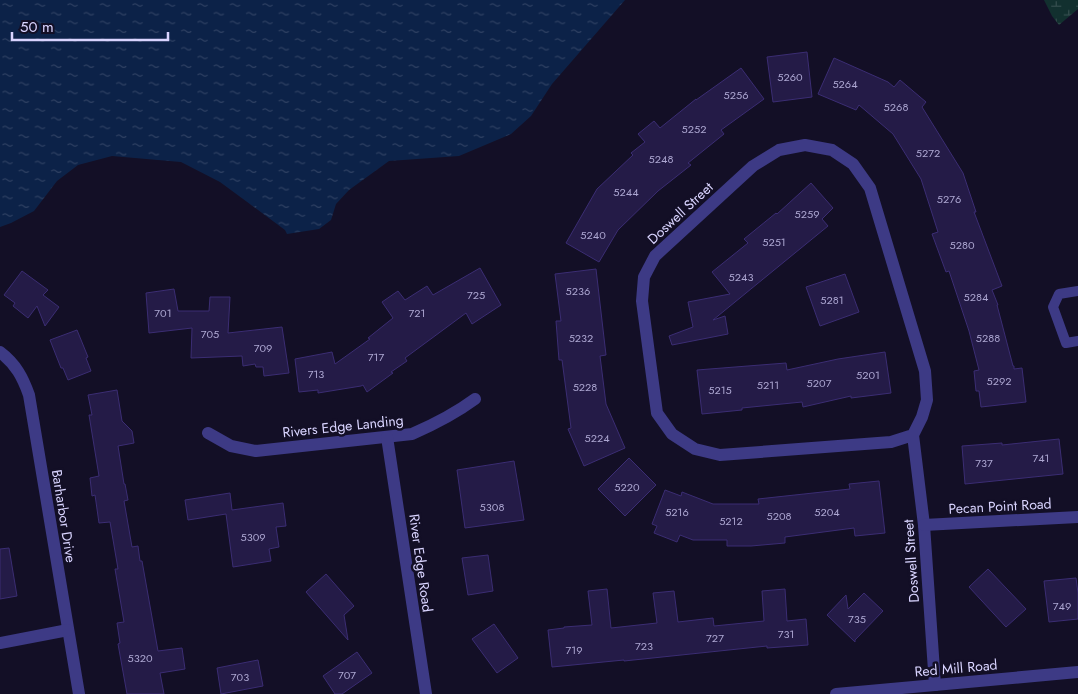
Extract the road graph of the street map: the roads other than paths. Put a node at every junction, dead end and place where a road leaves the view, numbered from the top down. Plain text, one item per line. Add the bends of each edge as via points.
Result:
1 (1078, 291) edge
2 (1078, 342) edge
3 (0, 352) edge
4 (475, 399) dead end
5 (208, 433) dead end
6 (913, 435) junction
7 (388, 437) junction
8 (1078, 517) edge
9 (924, 525) junction
10 (68, 630) junction
11 (0, 643) edge
12 (1078, 672) edge
13 (935, 685) junction
14 (79, 694) edge
15 (426, 694) edge
16 (836, 694) edge

1 - 2 lane via 1059,294 1053,307 1066,343
3 - 10 street, Barharbor Drive via 23,378 29,396
4 - 7 street, Rivers Edge Landing via 459,411 412,434
5 - 7 street, Rivers Edge Landing via 231,446 256,451
6 - 6 street, Doswell Street via 927,400 925,371 870,188 854,164 832,150 805,145 779,150 753,166 655,256 644,277 642,301 657,413 672,434 695,449 720,455 891,442
6 - 9 street, Doswell Street
7 - 15 street, River Edge Road
8 - 9 street, Pecan Point Road
9 - 13 street, Doswell Street
10 - 11 street
10 - 14 street, Barharbor Drive
12 - 13 street, Red Mill Road
13 - 16 street, Red Mill Road

